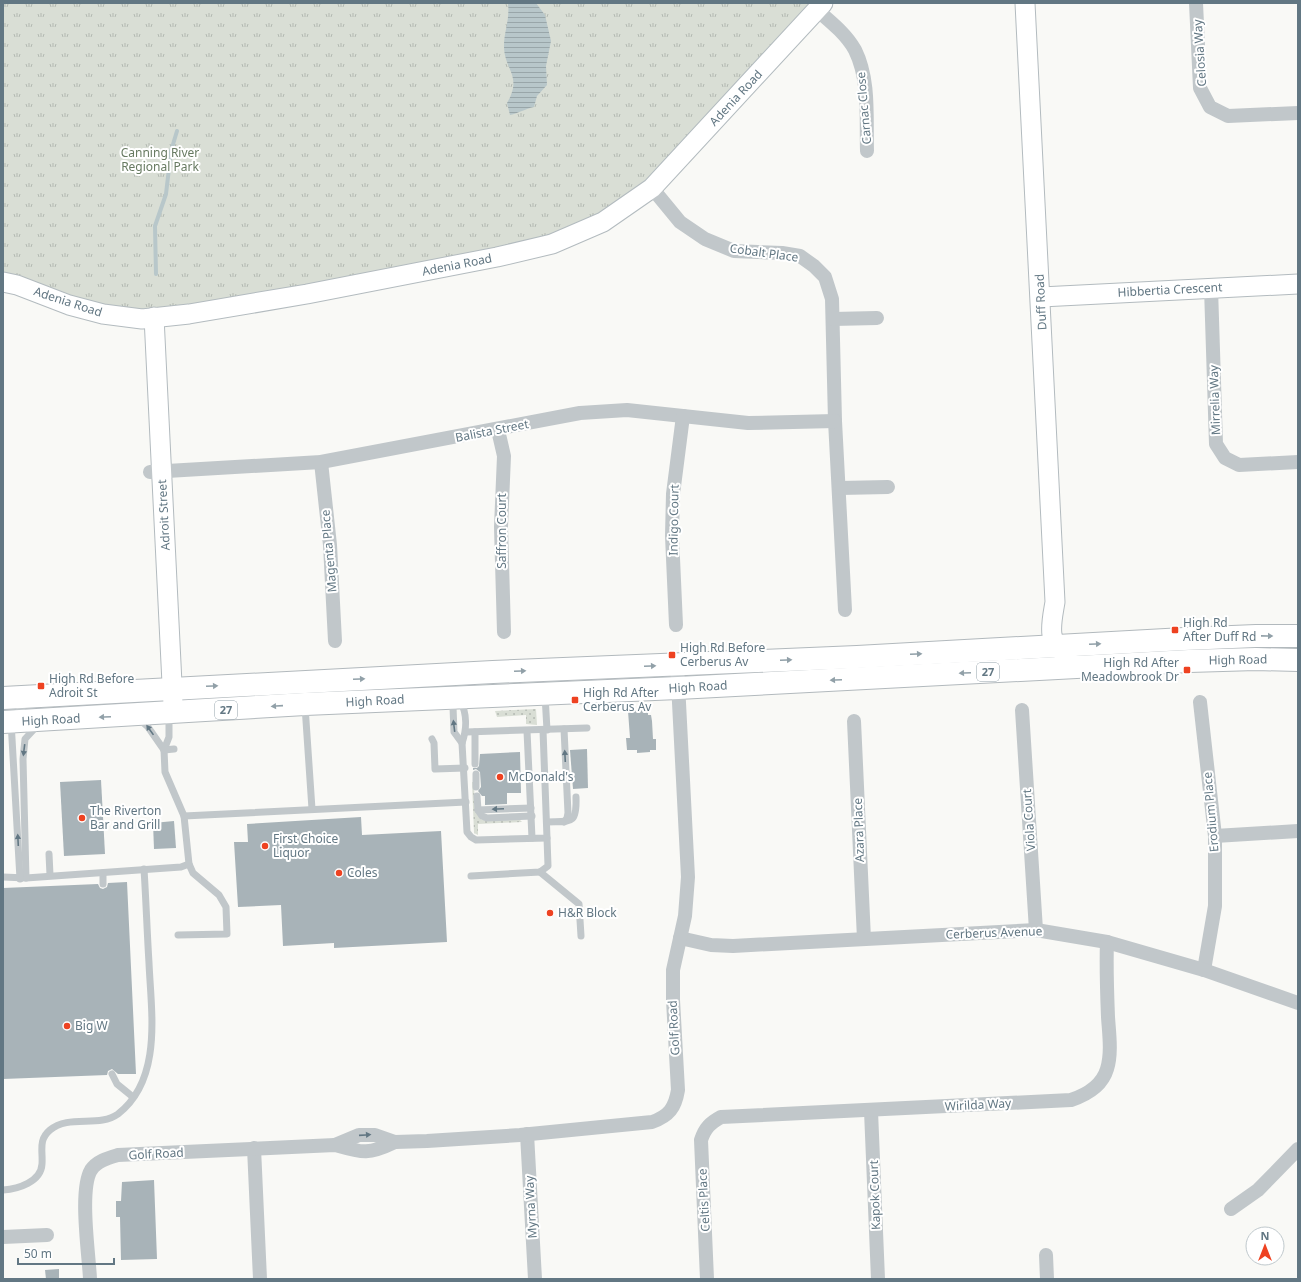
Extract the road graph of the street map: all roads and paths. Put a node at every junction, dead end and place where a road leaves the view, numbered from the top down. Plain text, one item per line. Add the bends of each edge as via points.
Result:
1 (1025, 3) edge
2 (1196, 3) edge
3 (820, 7) edge
4 (1298, 113) edge
5 (867, 151) dead end
6 (652, 188) junction
7 (3, 282) edge
8 (1298, 284) edge
9 (1211, 288) junction
10 (1041, 297) junction
11 (148, 318) junction
12 (877, 318) dead end
13 (832, 319) junction
14 (682, 416) junction
15 (835, 421) junction
16 (498, 430) junction
17 (321, 462) junction
18 (1298, 462) edge
19 (156, 471) junction
20 (888, 487) dead end
21 (840, 488) junction
22 (845, 610) dead end
23 (676, 625) dead end
24 (504, 632) dead end
25 (1298, 636) edge
26 (335, 641) dead end
27 (1056, 646) junction
28 (1298, 660) edge
29 (677, 664) junction
30 (1103, 666) junction
31 (1018, 670) junction
32 (384, 678) junction
33 (425, 684) dead end
34 (167, 688) junction
35 (678, 688) junction
36 (458, 693) junction
37 (544, 693) junction
38 (33, 696) junction
39 (3, 698) edge
40 (1200, 702) dead end
41 (305, 704) junction
42 (1022, 710) dead end
43 (167, 713) junction
44 (132, 716) junction
45 (45, 720) junction
46 (854, 721) dead end
47 (7, 722) edge
48 (587, 728) dead end
49 (564, 729) junction
50 (545, 730) junction
51 (527, 731) junction
52 (466, 732) junction
53 (475, 732) junction
54 (432, 739) dead end
55 (462, 743) junction
56 (174, 749) dead end
57 (164, 750) junction
58 (464, 765) junction
59 (476, 774) dead end
60 (476, 787) dead end
61 (476, 796) dead end
62 (576, 797) dead end
63 (466, 802) junction
64 (531, 808) junction
65 (312, 809) junction
66 (478, 810) junction
67 (184, 816) junction
68 (532, 816) junction
69 (547, 822) junction
70 (564, 822) junction
71 (1298, 831) edge
72 (1215, 836) junction
73 (532, 838) junction
74 (547, 838) junction
75 (49, 854) dead end
76 (189, 864) junction
77 (144, 869) junction
78 (540, 872) junction
79 (103, 873) junction
80 (50, 876) junction
81 (471, 876) dead end
82 (3, 877) edge
83 (23, 879) junction
84 (104, 884) dead end
85 (1036, 930) junction
86 (178, 935) dead end
87 (581, 936) dead end
88 (680, 938) junction
89 (864, 939) junction
90 (1107, 942) junction
91 (1204, 970) junction
92 (1298, 1003) edge
93 (112, 1074) dead end
94 (133, 1097) junction
95 (871, 1111) junction
96 (710, 1124) joint
97 (527, 1134) junction
98 (254, 1148) junction
99 (1298, 1149) edge
100 (3, 1190) edge
101 (1231, 1209) dead end
102 (47, 1235) dead end
103 (3, 1237) edge
104 (1046, 1255) dead end
105 (90, 1279) edge
106 (260, 1279) edge
107 (535, 1279) edge
108 (707, 1279) edge
109 (878, 1279) edge
110 (1047, 1279) edge

1 - 10 street, Duff Road
2 - 4 street, Celosia Way via 1200,88 1210,107 1228,116
3 - 5 street, Carnac Close via 854,50 864,76
3 - 6 street, Adenia Road
6 - 11 street, Adenia Road via 603,222 552,244 306,294 189,314
6 - 13 street, Cobalt Place via 680,222 705,239 734,251 800,256 814,266 826,277 832,299
7 - 11 street, Adenia Road via 103,314
8 - 9 street, Hibbertia Crescent
9 - 10 street, Hibbertia Crescent
9 - 18 street, Mirrelia Way via 1216,444 1225,458 1239,465
10 - 27 street, Duff Road via 1055,602 1064,629
11 - 19 street, Adroit Street
12 - 13 street
13 - 15 street, Cobalt Place
14 - 15 street, Balista Street via 748,423
14 - 16 street, Balista Street via 627,410 580,413
14 - 23 street, Indigo Court via 673,494
15 - 21 street, Cobalt Place
16 - 17 street, Balista Street
16 - 24 street, Saffron Court via 504,456 500,527
17 - 19 street, Balista Street
17 - 26 street, Magenta Place via 330,545
19 - 34 street, Adroit Street
20 - 21 street
21 - 22 street, Cobalt Place
27 -> 25 main road, High Road / 27 via 1184,638
29 -> 27 main road, High Road / 27
27 - 30 street via 1080,661
27 - 31 street
28 - 30 main road, High Road / 27 via 1256,659
32 -> 29 main road, High Road / 27 via 485,677
29 - 35 street, Golf Road
30 - 31 main road, High Road / 27
31 -> 35 main road, High Road / 27
32 - 33 lane
34 -> 32 main road, High Road / 27
34 - 38 main road, High Road / 27
34 - 43 street, Adroit Street
35 - 37 main road, High Road / 27
35 - 88 street, Golf Road via 688,877 685,916
36 - 37 main road, High Road / 27
36 - 41 main road, High Road / 27
36 - 52 lane via 464,707
55 -> 36 lane via 454,732 453,707
37 - 50 lane
38 - 39 main road, High Road / 27
38 - 47 lane
40 - 72 street, Erodium Place
41 -> 43 main road, High Road / 27
41 - 65 lane
42 - 85 street, Viola Court
43 - 44 main road, High Road / 27
43 - 57 lane via 169,737
44 -> 45 main road, High Road / 27
57 -> 44 lane via 145,723
45 - 47 main road, High Road / 27
45 -> 83 lane via 28,734 24,748
46 - 89 street, Azara Place
83 -> 47 lane
48 - 49 lane
49 - 50 lane
70 -> 49 lane via 568,813
50 - 51 lane
50 - 69 lane
51 - 53 lane
51 - 64 lane
52 - 53 lane
52 - 55 lane
53 - 58 lane via 475,762
54 - 58 lane via 435,770
55 - 58 lane
56 - 57 lane
57 - 67 lane via 165,772
58 - 63 lane
59 - 60 lane
61 - 66 lane
62 - 70 lane via 577,813 574,818
63 - 65 lane
63 - 73 lane via 467,832 471,838
64 -> 66 lane
64 - 68 lane
65 - 67 lane
66 - 68 lane via 487,818
67 - 76 lane
68 - 73 lane
69 - 70 lane
69 - 74 lane
71 - 72 street
72 - 91 street, Erodium Place via 1214,906
73 - 74 lane
74 - 78 lane via 548,866
75 - 80 lane
76 - 77 lane via 181,867
76 - 86 lane via 193,873 219,895 226,907 227,934
77 - 79 lane
77 - 94 lane via 152,1030 147,1067
78 - 81 lane
78 - 87 lane via 579,904
79 - 80 lane
79 - 84 lane
80 - 83 lane
82 - 83 lane
85 - 89 street, Cerberus Avenue
85 - 90 street, Cerberus Avenue
88 - 89 street, Cerberus Avenue via 711,945 733,946
88 - 97 street, Golf Road via 673,970 672,1000 678,1090 671,1111 663,1118 652,1122
90 - 91 street, Cerberus Avenue
90 - 95 street, Wirilda Way via 1110,1057 1107,1070 1099,1083 1087,1094 1071,1100
91 - 92 street, Cerberus Avenue
93 - 94 lane via 117,1084
94 - 100 lane via 110,1119 76,1121 55,1126 42,1139 41,1171 28,1184
95 - 96 street, Wirilda Way via 721,1118
95 - 109 street, Kapok Court
96 - 108 street, Celtis Place via 701,1140
97 - 98 street, Golf Road via 395,1142 375,1134 359,1135 335,1145
97 - 107 street, Myrna Way
98 - 105 street, Golf Road via 118,1155 102,1160 91,1170 86,1197
98 - 106 street
99 - 101 street via 1258,1190
102 - 103 street
104 - 110 street

